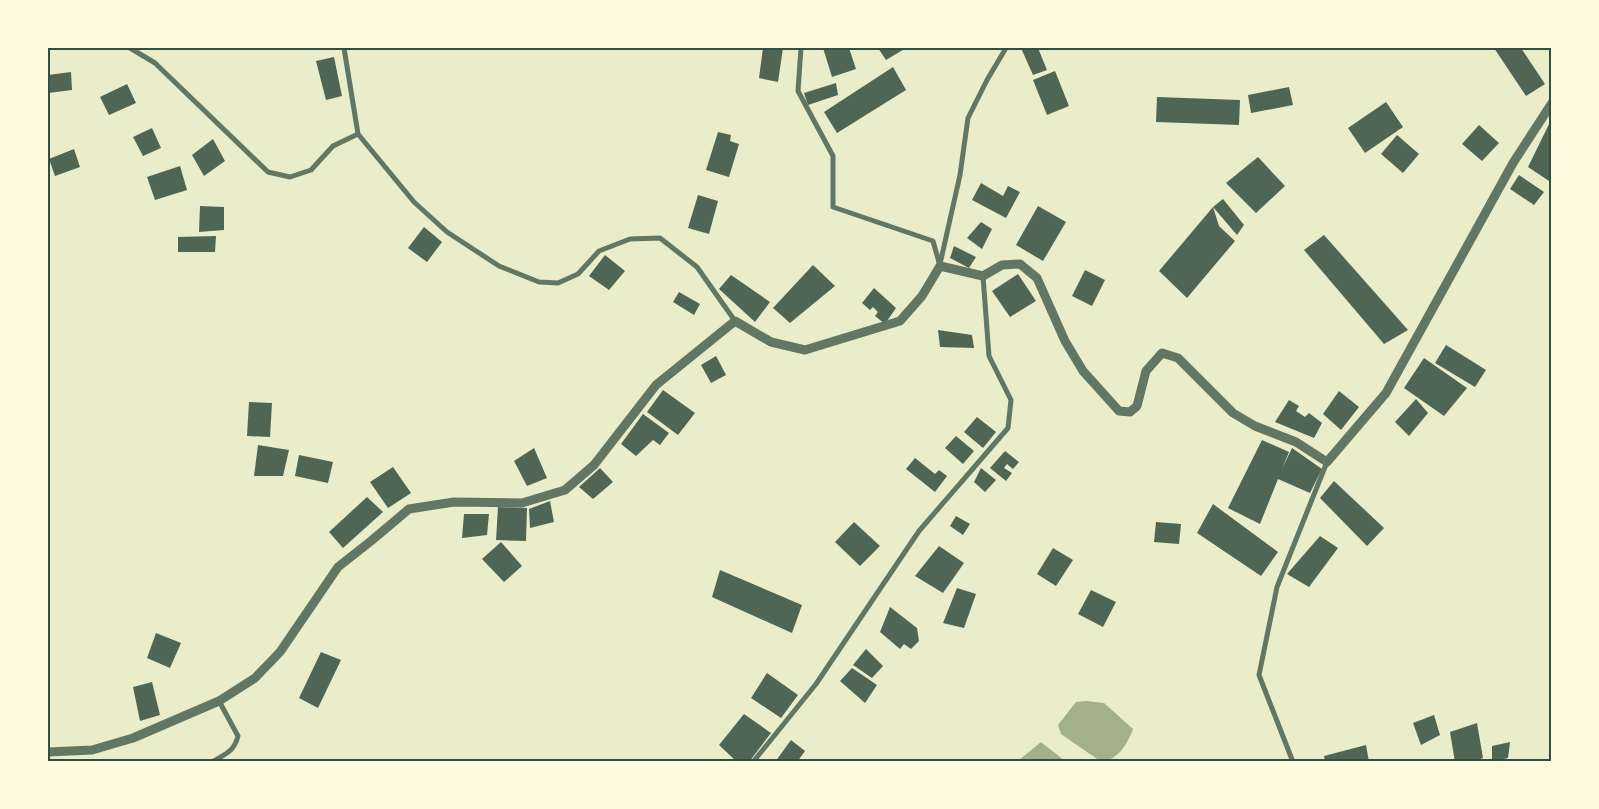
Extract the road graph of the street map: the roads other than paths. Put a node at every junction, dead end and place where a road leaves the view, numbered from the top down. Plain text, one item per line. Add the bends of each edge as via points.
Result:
1 (130, 48) edge
2 (344, 48) edge
3 (801, 48) edge
4 (1006, 48) edge
5 (1552, 103) edge
6 (358, 134) junction
7 (940, 266) junction
8 (982, 276) junction
9 (735, 321) junction
10 (1327, 462) junction
11 (219, 701) junction
12 (48, 752) edge
13 (212, 762) edge
14 (753, 762) edge
15 (1293, 762) edge

1 - 6 street via 155,63 268,172 290,176 311,170 333,146
2 - 6 street
3 - 7 street via 798,92 833,156 833,207 933,241
4 - 7 street via 968,118 960,175
5 - 10 street via 1513,163 1386,393
6 - 9 street via 414,202 447,232 499,266 539,282 558,283 578,274 599,251 630,239 660,238 697,267
7 - 8 street
7 - 9 street via 922,296 900,321 805,350 771,342
8 - 10 street via 1002,265 1020,264 1037,278 1065,341 1083,371 1119,411 1130,412 1137,406 1146,371 1162,353 1178,358 1233,413 1296,442
8 - 14 street via 989,356 1011,400 1008,428 919,531 816,684
9 - 11 street via 656,385 594,466 565,490 522,503 454,502 409,509 338,566 280,652 255,678
10 - 15 street via 1277,587 1260,675
11 - 12 street via 125,740 92,750
11 - 13 street via 238,736 231,751

